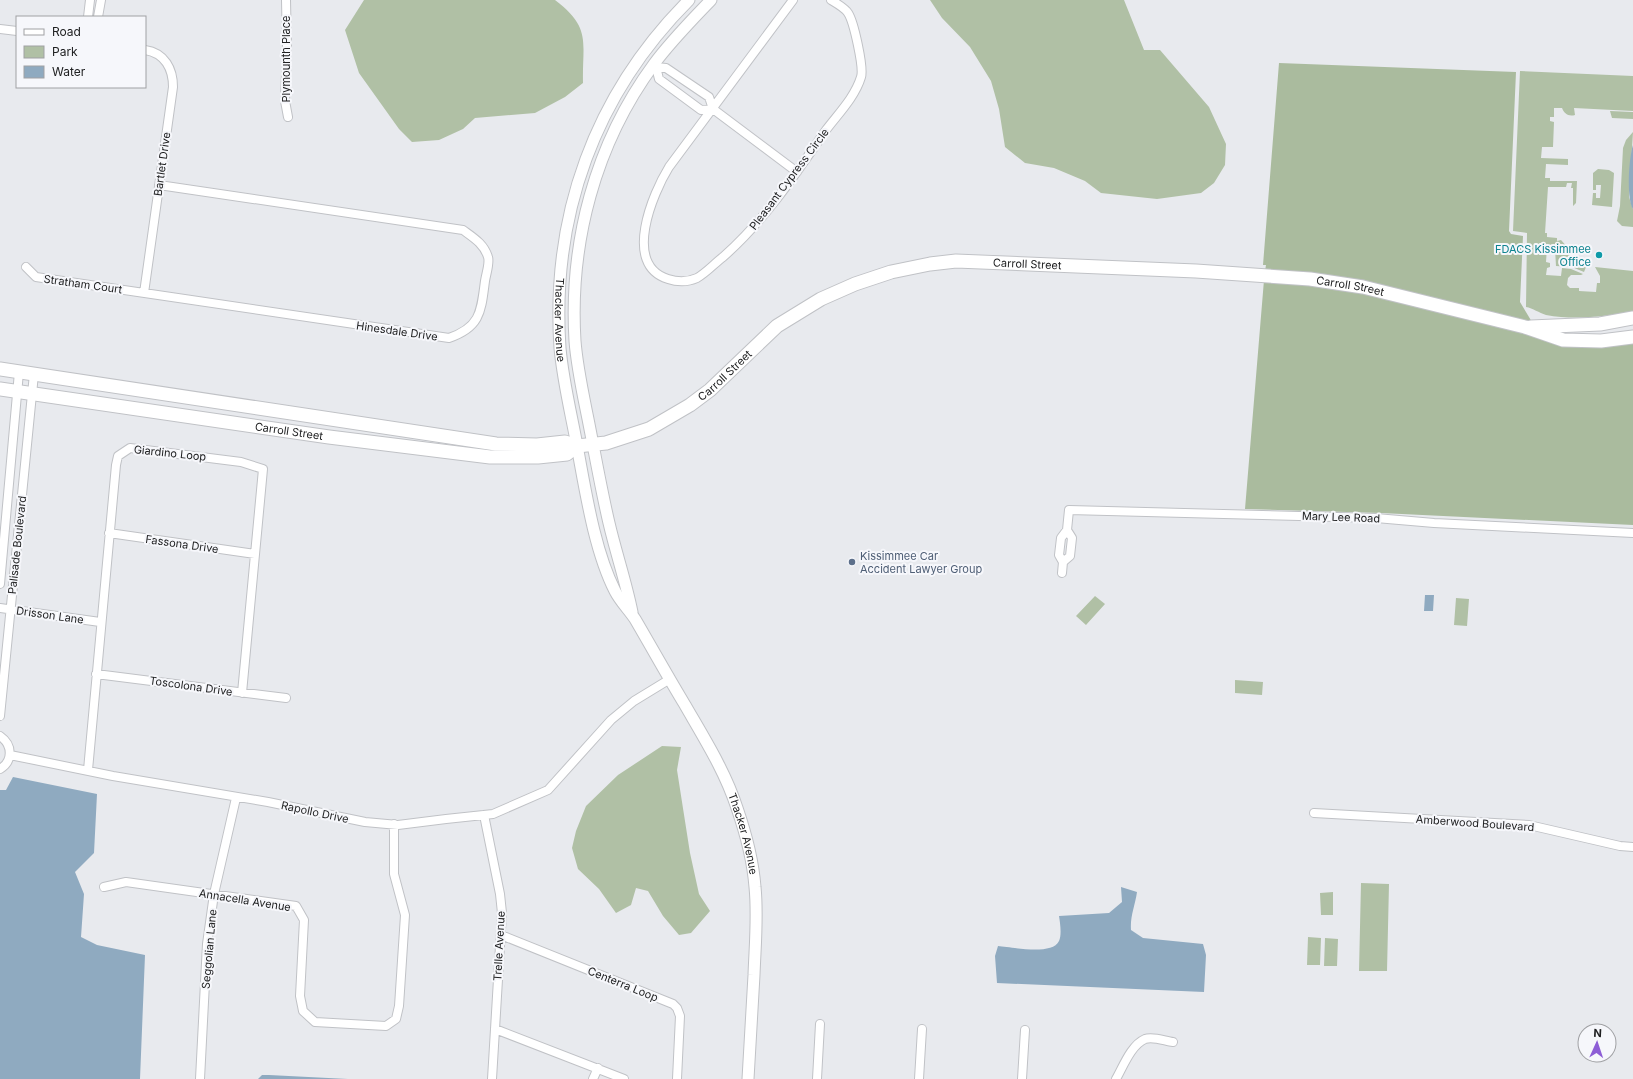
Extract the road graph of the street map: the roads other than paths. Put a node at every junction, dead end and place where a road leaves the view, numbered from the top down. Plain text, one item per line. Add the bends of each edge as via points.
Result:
1 (90, 0) edge
2 (100, 0) edge
3 (286, 0) edge
4 (689, 0) edge
5 (711, 0) edge
6 (793, 0) edge
7 (831, 0) edge
8 (88, 16) edge
9 (98, 16) edge
10 (0, 29) edge
11 (16, 31) edge
12 (146, 50) edge
13 (640, 56) junction
14 (655, 66) junction
15 (712, 109) junction
16 (288, 117) dead end
17 (797, 172) junction
18 (159, 185) junction
19 (26, 267) dead end
20 (144, 293) junction
21 (1633, 318) edge
22 (1525, 327) junction
23 (1633, 337) edge
24 (0, 369) edge
25 (19, 372) junction
26 (34, 374) junction
27 (0, 389) edge
28 (17, 391) junction
29 (32, 393) junction
30 (329, 437) junction
31 (457, 438) junction
32 (593, 445) junction
33 (577, 446) junction
34 (1633, 533) edge
35 (109, 534) junction
36 (255, 554) junction
37 (1062, 573) dead end
38 (0, 584) edge
39 (0, 608) edge
40 (11, 609) junction
41 (633, 615) junction
42 (100, 622) junction
43 (96, 674) junction
44 (670, 679) junction
45 (242, 693) junction
46 (286, 698) dead end
47 (0, 716) edge
48 (0, 736) edge
49 (10, 755) junction
50 (0, 769) edge
51 (88, 770) junction
52 (236, 798) junction
53 (1314, 813) dead end
54 (484, 815) junction
55 (394, 824) junction
56 (1633, 847) edge
57 (104, 887) dead end
58 (214, 894) junction
59 (501, 935) junction
60 (820, 1024) dead end
61 (495, 1029) junction
62 (922, 1029) dead end
63 (1026, 1030) dead end
64 (1173, 1042) dead end
65 (598, 1068) junction
66 (200, 1079) edge
67 (492, 1079) edge
68 (593, 1079) edge
69 (624, 1079) edge
70 (677, 1079) edge
71 (748, 1079) edge
72 (817, 1079) edge
73 (919, 1079) edge
74 (1022, 1079) edge
75 (1116, 1079) edge

1 - 8 street
2 - 9 street
3 - 16 street, Plymounth Place via 285,100
4 - 13 street, Thacker Avenue
5 - 14 street, Thacker Avenue via 675,38
6 - 15 street, Pleasant Cypress Circle
7 - 17 street, Pleasant Cypress Circle via 848,12 857,37 862,76 851,96
10 - 11 street
12 - 18 street, Bartlet Drive via 164,59 173,73
13 - 14 street
13 - 33 street, Thacker Avenue via 619,88 592,142 573,198 565,236 559,298 561,351
14 - 15 street via 666,68 709,97
14 - 15 street via 659,79 672,89 701,110
14 - 32 street, Thacker Avenue via 623,112 603,156 586,210 579,243 574,300 575,343
15 - 17 street
15 - 17 street, Pleasant Cypress Circle via 669,167 655,192 644,246 645,256 660,275 674,281 697,278 748,234
18 - 20 street, Bartlet Drive
18 - 20 street, Hinesdale Drive via 463,230 480,242 489,258 481,311 475,324 463,334 449,338
19 - 20 street, Stratham Court via 36,277
21 - 22 main road, Carroll Street via 1600,324
22 - 23 main road, Carroll Street via 1562,340
22 - 32 main road, Carroll Street via 1363,287 1310,279 1196,271 956,261 930,264 891,272 821,299 778,326 710,390 678,413 649,429
24 - 25 main road, Carroll Street
25 - 26 main road, Carroll Street
25 - 28 street, Palisade Boulevard
26 - 29 street, Palisade Boulevard
26 - 31 main road, Carroll Street
27 - 28 main road, Carroll Street
28 - 29 main road, Carroll Street
28 - 38 street, Palisade Boulevard
29 - 30 main road, Carroll Street
29 - 40 street, Palisade Boulevard
30 - 31 main road via 344,428 445,442
30 - 33 main road, Carroll Street via 490,457 567,454
31 - 33 main road, Carroll Street via 516,445 565,442
32 - 33 main road, Carroll Street
32 - 41 street, Thacker Avenue via 610,529 626,581
33 - 41 street, Thacker Avenue via 603,559 616,593
34 - 37 street, Mary Lee Road via 1376,518 1069,510 1067,530 1072,538 1070,556 1063,562
35 - 36 street, Fassona Drive
35 - 36 street, Giardino Loop via 118,456 130,448 241,462 263,469
35 - 42 street, Giardino Loop
36 - 45 street, Giardino Loop
39 - 40 street, Drisson Lane
40 - 42 street, Drisson Lane
40 - 47 street, Palisade Boulevard
41 - 44 street, Thacker Avenue
42 - 43 street, Giardino Loop
43 - 45 street, Toscolona Drive
43 - 51 street, Giardino Loop
44 - 54 street, Rapollo Drive via 620,712 593,738 548,790 494,814
44 - 71 street, Thacker Avenue via 726,779 737,807 751,859 755,889 756,946
45 - 46 street, Toscolona Drive
48 - 49 street via 10,747
49 - 50 street via 7,763
49 - 51 street, Rapollo Drive
51 - 52 street, Rapollo Drive
52 - 55 street, Rapollo Drive via 365,822
52 - 58 street, Seggolian Lane
53 - 56 street, Amberwood Boulevard via 1529,825
54 - 55 street, Rapollo Drive
54 - 59 street, Trelle Avenue via 500,894
55 - 58 street, Annacella Avenue via 394,874 405,915 399,1006 396,1019 386,1026 316,1022 303,1011 300,996 304,920 296,906
57 - 58 street, Annacella Avenue via 126,882
58 - 66 street, Seggolian Lane via 207,944
59 - 61 street, Trelle Avenue
59 - 70 street, Centerra Loop via 673,1004 680,1016
60 - 72 street
61 - 65 street
61 - 67 street, Trelle Avenue
62 - 73 street
63 - 74 street
64 - 75 street via 1146,1039 1136,1046
65 - 68 street
65 - 69 street

